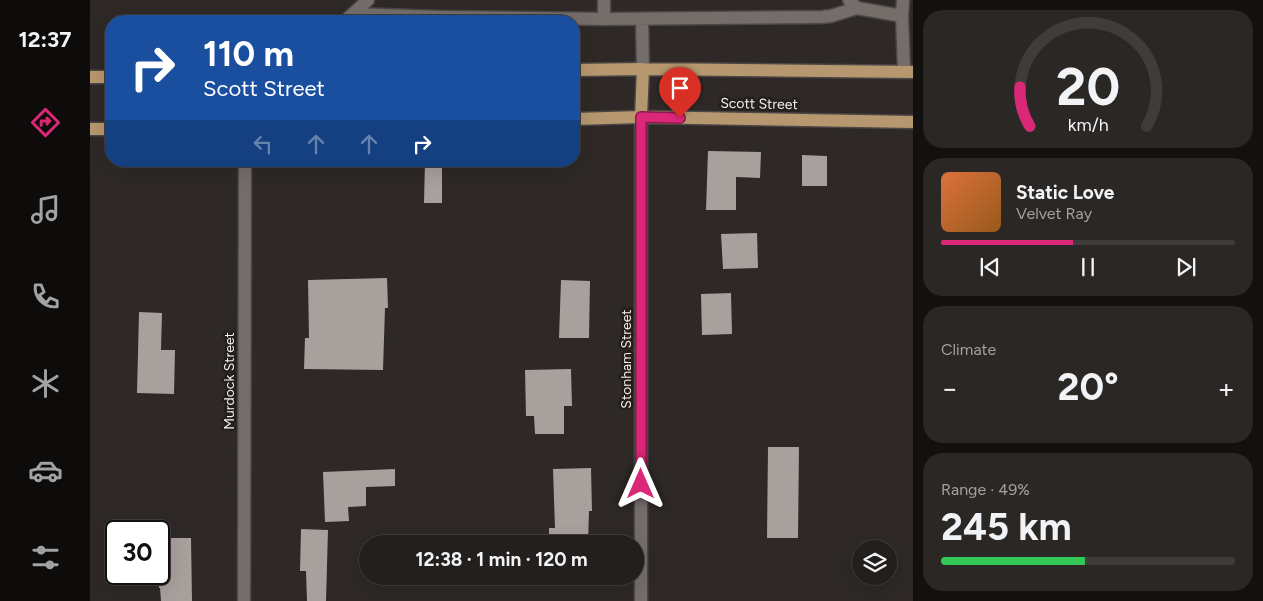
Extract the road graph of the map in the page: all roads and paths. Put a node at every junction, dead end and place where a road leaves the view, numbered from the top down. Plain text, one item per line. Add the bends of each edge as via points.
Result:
1 (368, 0) edge
2 (604, 0) edge
3 (903, 0) edge
4 (853, 4) edge
5 (352, 15) edge
6 (902, 16) junction
7 (580, 19) edge
8 (604, 19) junction
9 (642, 19) junction
10 (643, 69) junction
11 (580, 70) edge
12 (908, 72) edge
13 (90, 77) edge
14 (105, 77) edge
15 (641, 117) junction
16 (580, 119) edge
17 (913, 122) edge
18 (90, 129) edge
19 (105, 129) edge
20 (245, 167) edge
21 (244, 601) edge
22 (641, 601) edge

1 - 5 street
2 - 8 street
3 - 6 street
4 - 6 street
4 - 9 street via 831,16 822,17
6 - 12 street
7 - 8 street
8 - 9 street
9 - 10 street
10 - 11 main road
10 - 12 main road
10 - 15 main road
13 - 14 main road
15 - 16 main road, Scott Street
15 - 17 main road, Scott Street
15 - 22 street, Stonham Street
18 - 19 main road
20 - 21 street, Murdock Street

